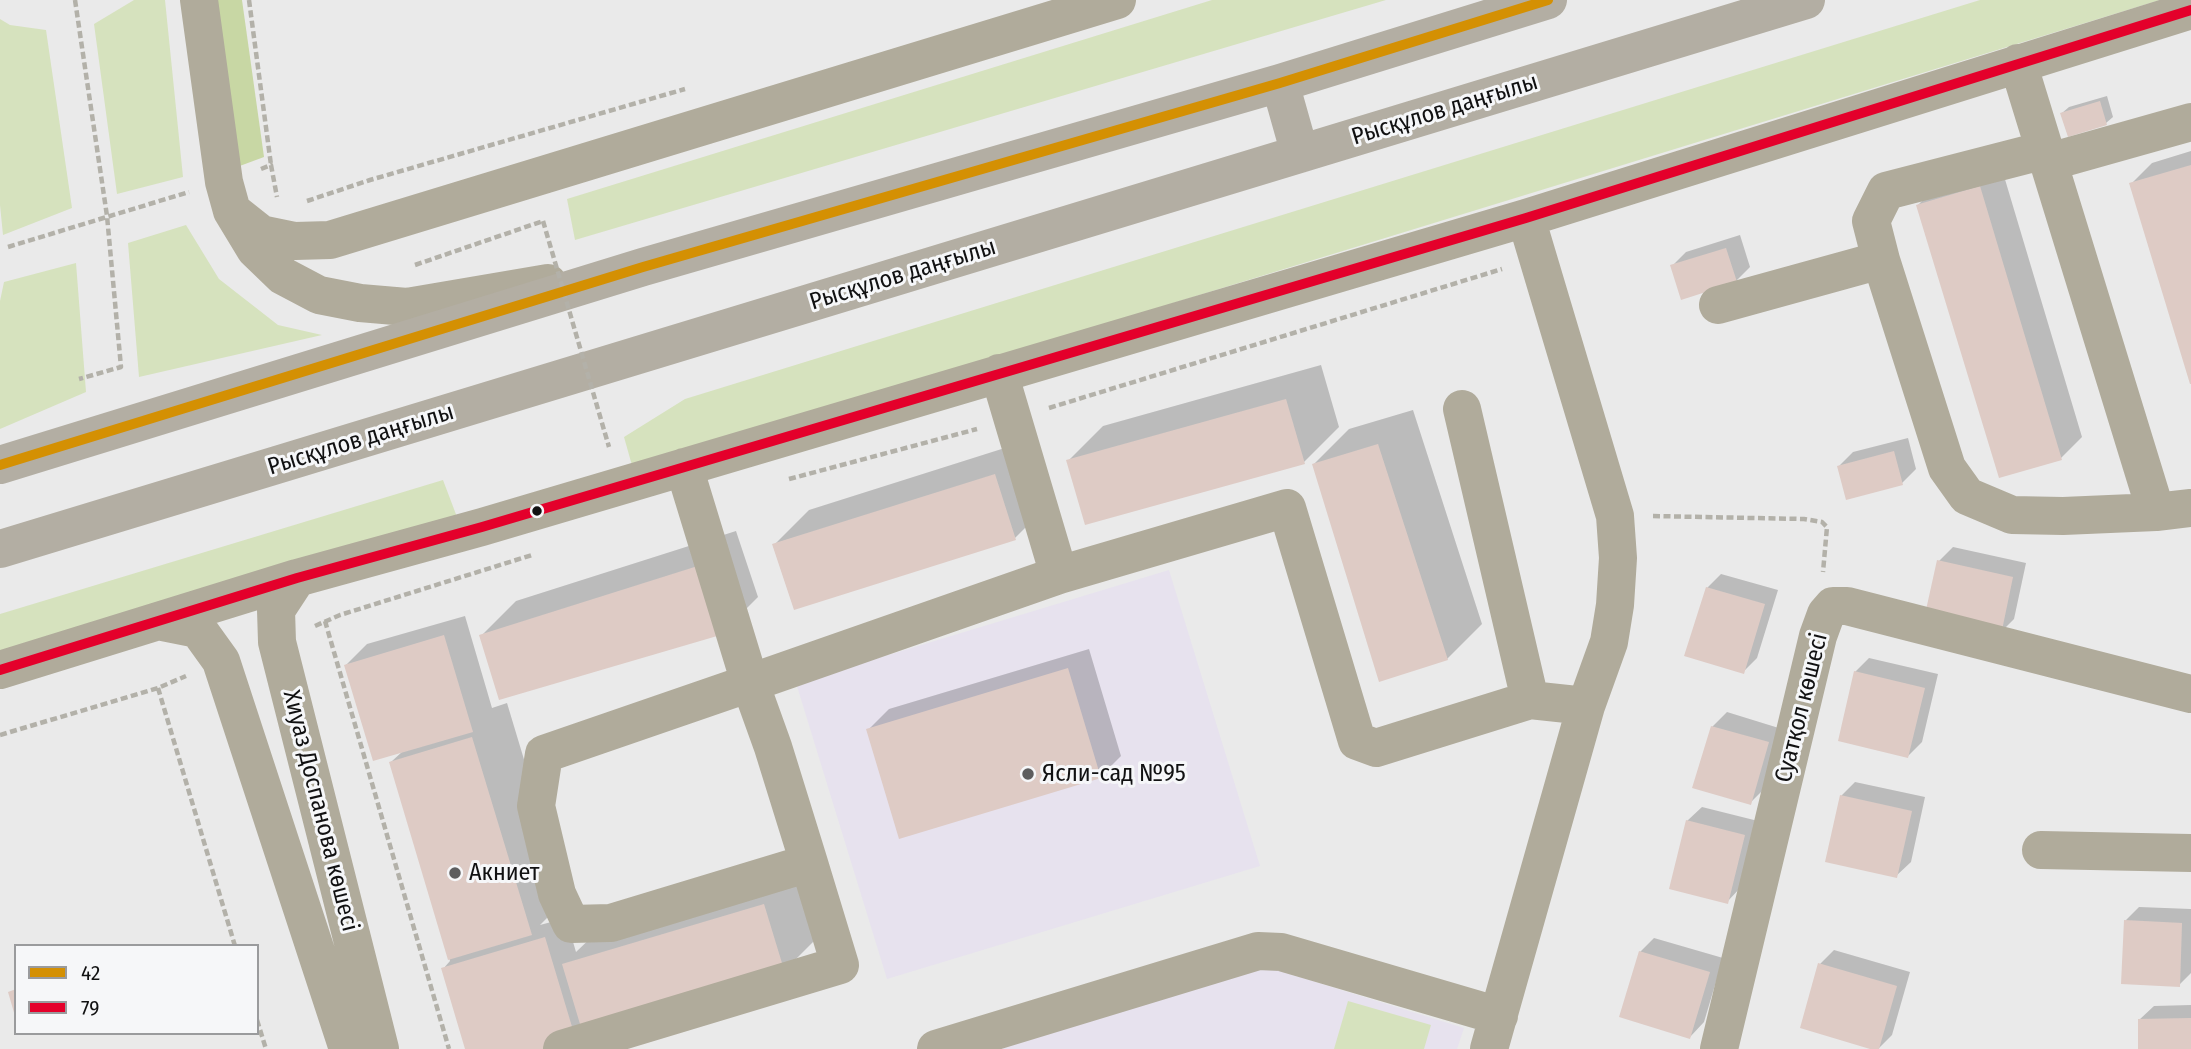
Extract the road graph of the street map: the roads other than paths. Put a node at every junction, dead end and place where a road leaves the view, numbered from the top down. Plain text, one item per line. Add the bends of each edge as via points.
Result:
1 (199, 0) edge
2 (1117, 0) edge
3 (1548, 0) edge
4 (1806, 0) edge
5 (2191, 10) edge
6 (2018, 64) junction
7 (1280, 83) junction
8 (2191, 122) edge
9 (1300, 154) junction
10 (2047, 156) junction
11 (232, 211) junction
12 (1526, 218) junction
13 (1881, 260) junction
14 (643, 267) junction
15 (1718, 305) dead end
16 (999, 373) junction
17 (1462, 409) dead end
18 (0, 465) edge
19 (684, 467) junction
20 (2173, 510) edge
21 (0, 549) edge
22 (1059, 575) junction
23 (297, 578) junction
24 (158, 621) junction
25 (0, 670) edge
26 (750, 683) junction
27 (2191, 694) edge
28 (1530, 700) junction
29 (1586, 706) junction
30 (2041, 850) dead end
31 (2191, 853) edge
32 (810, 863) junction
33 (1494, 1033) edge
34 (1024, 1036) edge
35 (348, 1049) edge
36 (380, 1049) edge
37 (562, 1049) edge
38 (936, 1049) edge
39 (1719, 1049) edge

1 - 11 street
2 - 11 street via 330,240 295,241 261,233
3 - 7 main road
4 - 9 main road, Рысқұлов даңғылы
5 - 6 street
6 - 10 street
6 - 12 street
7 - 9 main road
7 - 14 main road
8 - 10 street
9 - 21 main road, Рысқұлов даңғылы
10 - 13 street via 1886,191 1871,221
10 - 20 street
11 - 14 street via 255,249 283,276 319,295 360,303 407,307
12 - 16 street
12 - 29 street via 1615,516 1615,605 1609,642
13 - 15 street
13 - 20 street via 1947,468 1967,496 2012,514
14 - 18 main road
16 - 19 street
16 - 22 street
17 - 28 street
19 - 23 street
19 - 26 street
22 - 26 street
22 - 28 street via 1287,508 1357,741 1376,748
23 - 24 street
23 - 36 street, Хиуаз Доспанова көшесі via 276,610 277,642
24 - 25 street
24 - 35 street, Хиуаз Доспанова көшесі via 198,629 221,661
26 - 32 street
26 - 32 street via 544,754 536,806 557,894 570,924 611,923
27 - 39 street, Суатқол көшесі via 1833,606 1818,636
28 - 29 street
29 - 33 street
30 - 31 street
32 - 37 street via 840,965
33 - 34 street via 1281,952 1258,951
34 - 38 street

